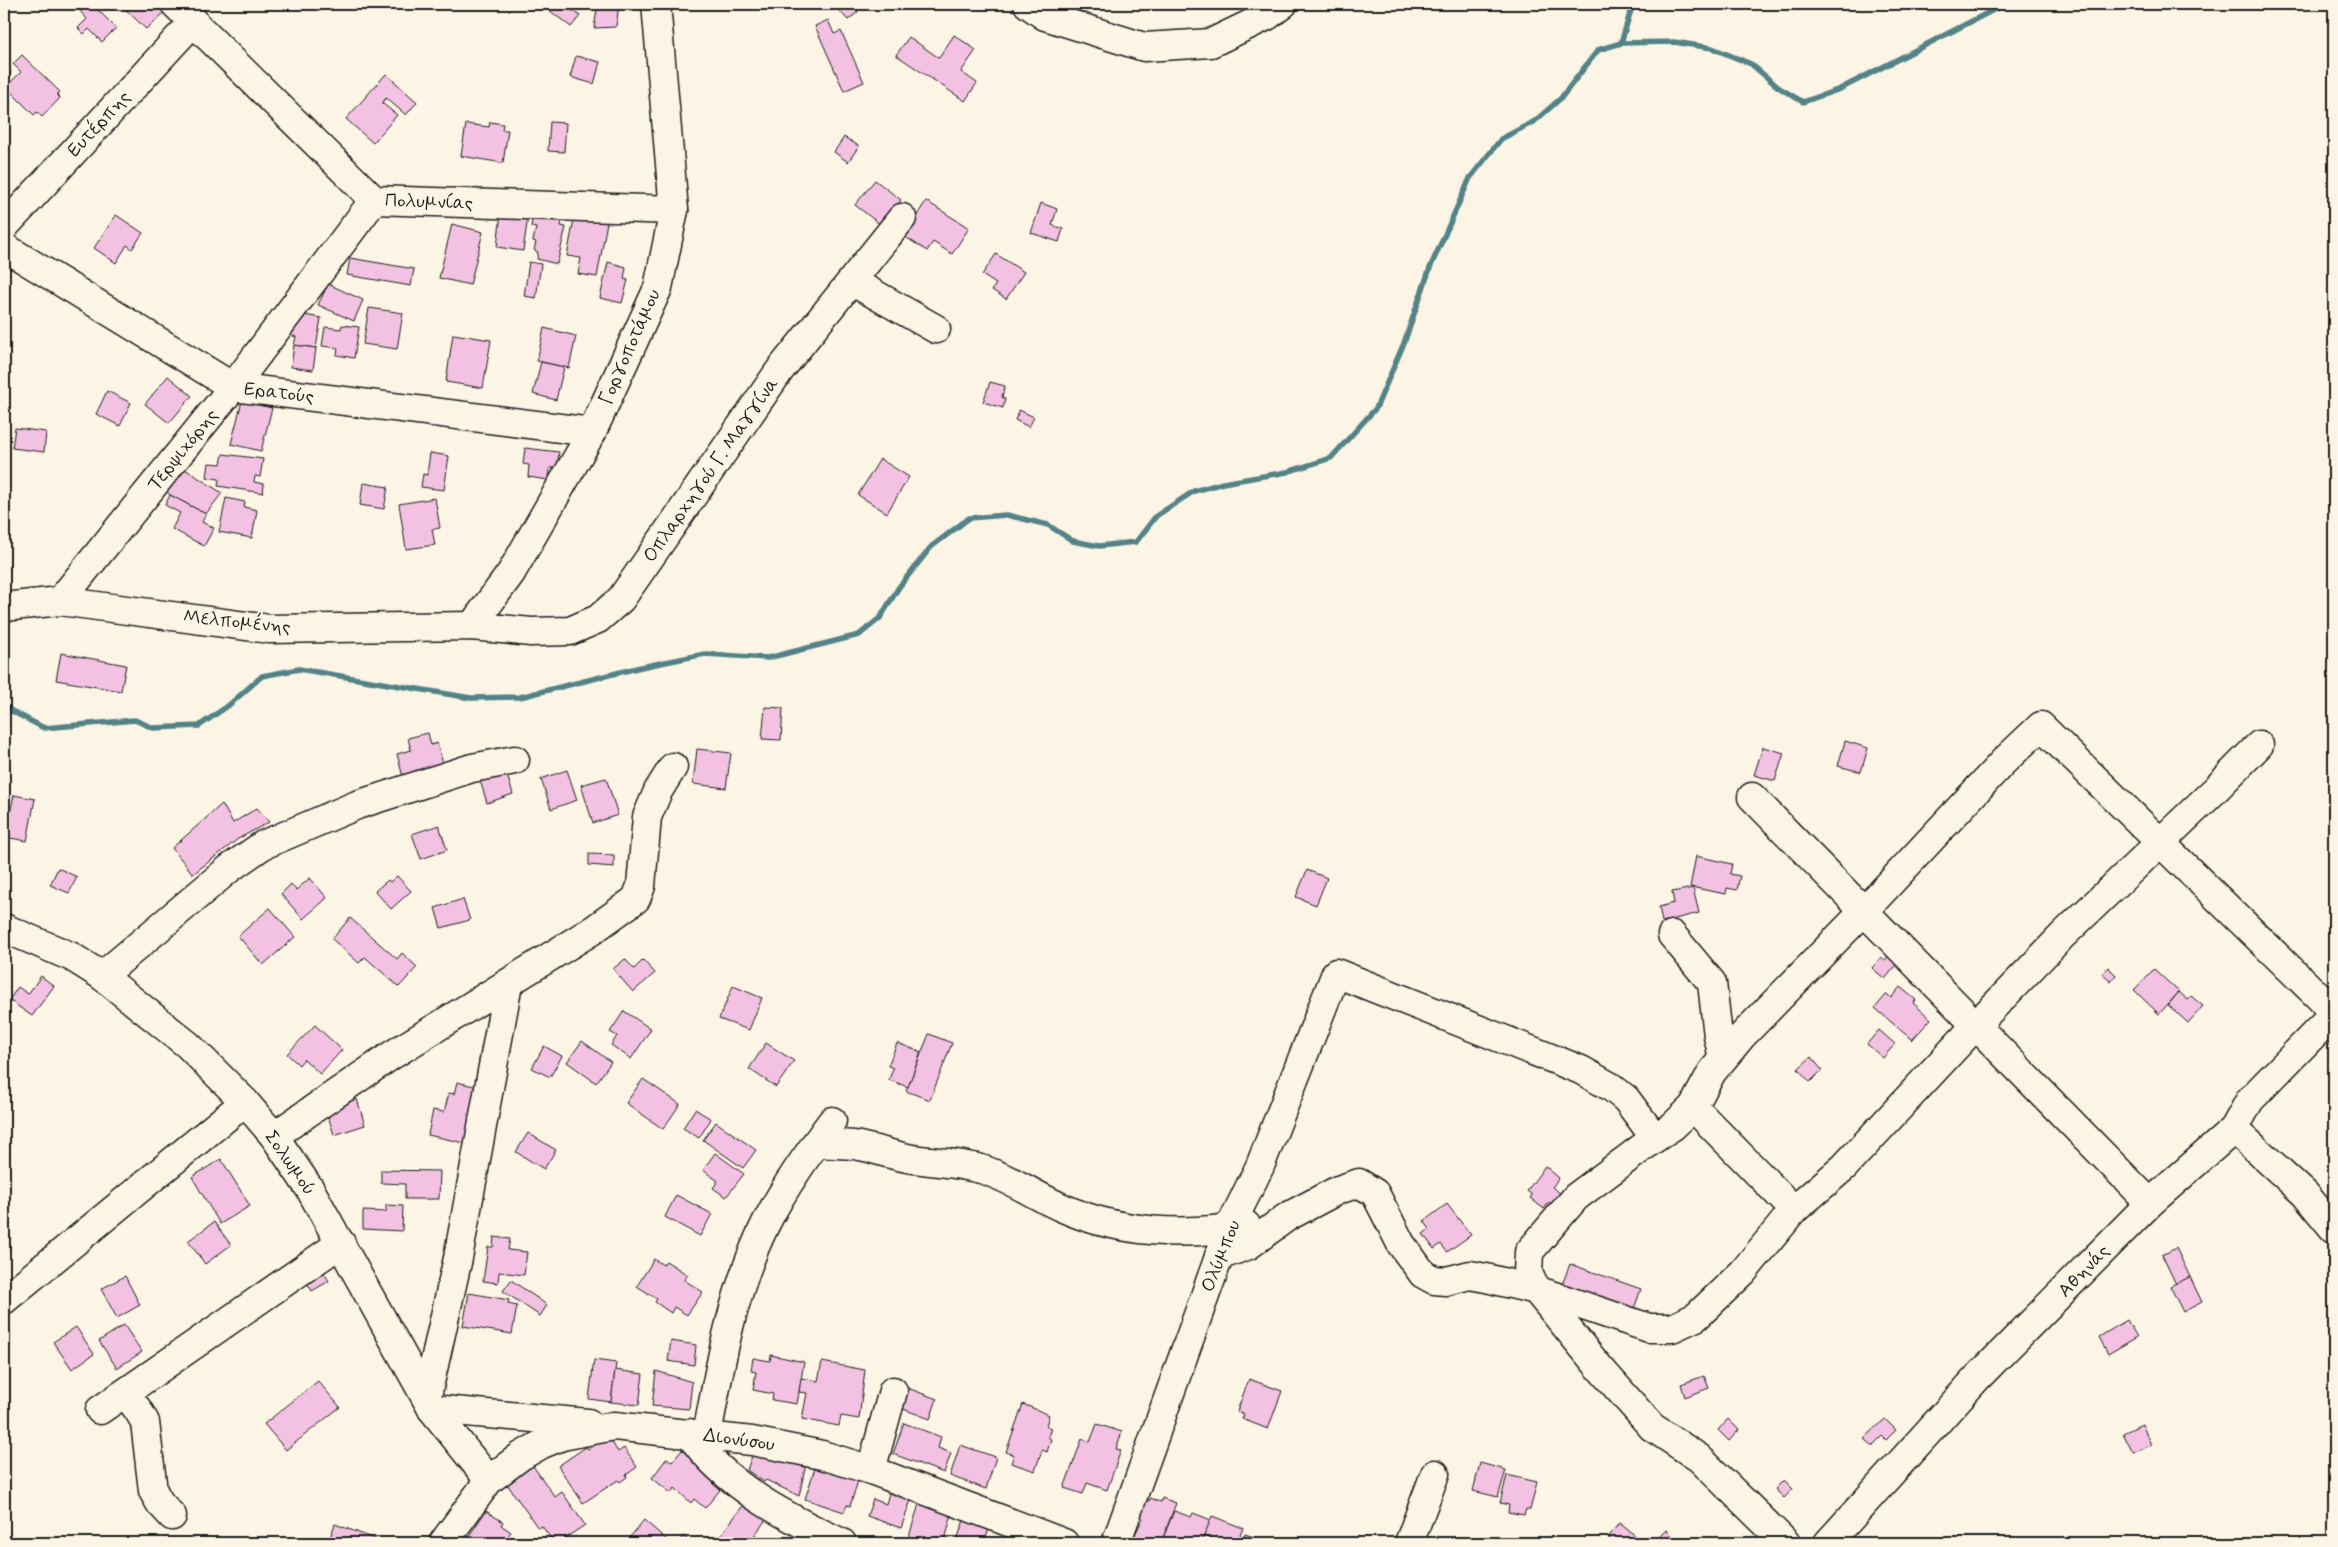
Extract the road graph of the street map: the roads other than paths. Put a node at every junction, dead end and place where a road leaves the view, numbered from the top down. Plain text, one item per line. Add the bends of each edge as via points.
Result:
1 (656, 4) edge
2 (1028, 4) edge
3 (1283, 4) edge
4 (184, 13) edge
5 (374, 200) junction
6 (674, 210) junction
7 (902, 218) dead end
8 (4, 227) edge
9 (4, 247) edge
10 (853, 282) junction
11 (936, 329) dead end
12 (233, 387) junction
13 (592, 432) junction
14 (60, 601) junction
15 (4, 607) edge
16 (472, 626) junction
17 (2259, 745) dead end
18 (515, 760) dead end
19 (673, 767) dead end
20 (1752, 797) dead end
21 (2160, 843) junction
22 (1865, 910) junction
23 (4, 928) edge
24 (1672, 935) dead end
25 (102, 976) junction
26 (508, 984) junction
27 (1976, 1025) junction
28 (1723, 1058) junction
29 (245, 1102) junction
30 (1693, 1107) junction
31 (832, 1121) dead end
32 (2234, 1129) junction
33 (274, 1136) junction
34 (1655, 1138) junction
35 (816, 1143) junction
36 (2150, 1203) junction
37 (1794, 1210) junction
38 (1287, 1217) junction
39 (1229, 1229) junction
40 (2334, 1229) edge
41 (341, 1243) junction
42 (1219, 1256) junction
43 (1536, 1290) junction
44 (4, 1300) edge
45 (893, 1391) dead end
46 (125, 1392) junction
47 (430, 1402) junction
48 (100, 1410) dead end
49 (614, 1426) junction
50 (698, 1434) junction
51 (871, 1470) junction
52 (1435, 1474) dead end
53 (490, 1480) junction
54 (172, 1516) dead end
55 (443, 1543) edge
56 (842, 1543) edge
57 (1064, 1543) edge
58 (1116, 1543) edge
59 (1409, 1543) edge
60 (1786, 1543) edge
61 (1828, 1543) edge

1 - 6 street, Γοργοποτάμου
2 - 3 street via 1045,16 1144,47 1211,43 1267,16
4 - 5 street, Πολυμνίας
4 - 8 street, Ευτέρπης
5 - 6 street, Πολυμνίας
5 - 12 street, Τερψιχόρης
6 - 13 street, Γοργοποτάμου via 658,288
7 - 10 street, Οπλαρχηγού Γ. Μαγγίνα
9 - 12 street, Ερατούς
10 - 11 street
10 - 16 street, Οπλαρχηγού Γ. Μαγγίνα via 780,370 621,599 598,619 570,631 530,632
12 - 13 street, Ερατούς
12 - 14 street, Τερψιχόρης
13 - 16 street, Γοργοποτάμου via 511,573
14 - 15 street, Μελπομένης
14 - 16 street, Μελπομένης via 269,629
17 - 21 street
18 - 25 street via 472,768 357,805 263,845 230,868
19 - 26 street via 647,817 641,886 636,899
20 - 22 street
21 - 22 street via 2040,726
21 - 27 street via 2064,934
21 - 32 street, Αθηνάς via 2329,1009 2330,1016 2326,1022 2250,1100
22 - 27 street
22 - 28 street
23 - 25 street, Σολωμού via 72,957
24 - 28 street via 1712,983
25 - 29 street, Σολωμού via 188,1045
26 - 33 street via 392,1055
26 - 47 street
27 - 36 street
27 - 37 street via 1844,1167
28 - 30 street
29 - 33 street, Σολωμού
29 - 44 street
30 - 34 street
30 - 37 street
31 - 35 street
32 - 36 street, Αθηνάς
32 - 40 street via 2305,1194
33 - 41 street, Σολωμού
34 - 39 street, Ολύμπου via 1626,1099 1582,1070 1336,973 1260,1166
34 - 43 street via 1576,1197 1540,1237 1529,1252 1527,1264
35 - 39 street via 855,1145 981,1169 1009,1179 1087,1218 1121,1227 1180,1231
35 - 50 street via 782,1195 752,1254
36 - 61 street, Αθηνάς via 1976,1379
37 - 43 street via 1743,1272 1696,1317 1672,1328 1649,1328
38 - 39 street
38 - 42 street via 1248,1245
38 - 43 street via 1338,1190 1359,1184 1375,1194 1400,1244 1423,1274 1434,1280 1446,1281 1470,1275
39 - 42 street, Ολύμπου
41 - 46 street
41 - 47 street, Σολωμού
42 - 58 street, Ολύμπου
43 - 60 street via 1652,1427 1699,1458
45 - 51 street
46 - 48 street
46 - 54 street via 145,1422 153,1491
47 - 49 street
47 - 53 street, Σολωμού
49 - 50 street, Διονύσου
49 - 53 street, Διονύσου via 562,1436 542,1444
50 - 51 street, Διονύσου via 809,1451
50 - 56 street via 702,1452 720,1470 792,1520
51 - 57 street, Διονύσου
52 - 59 street
53 - 55 street, Διονύσου

